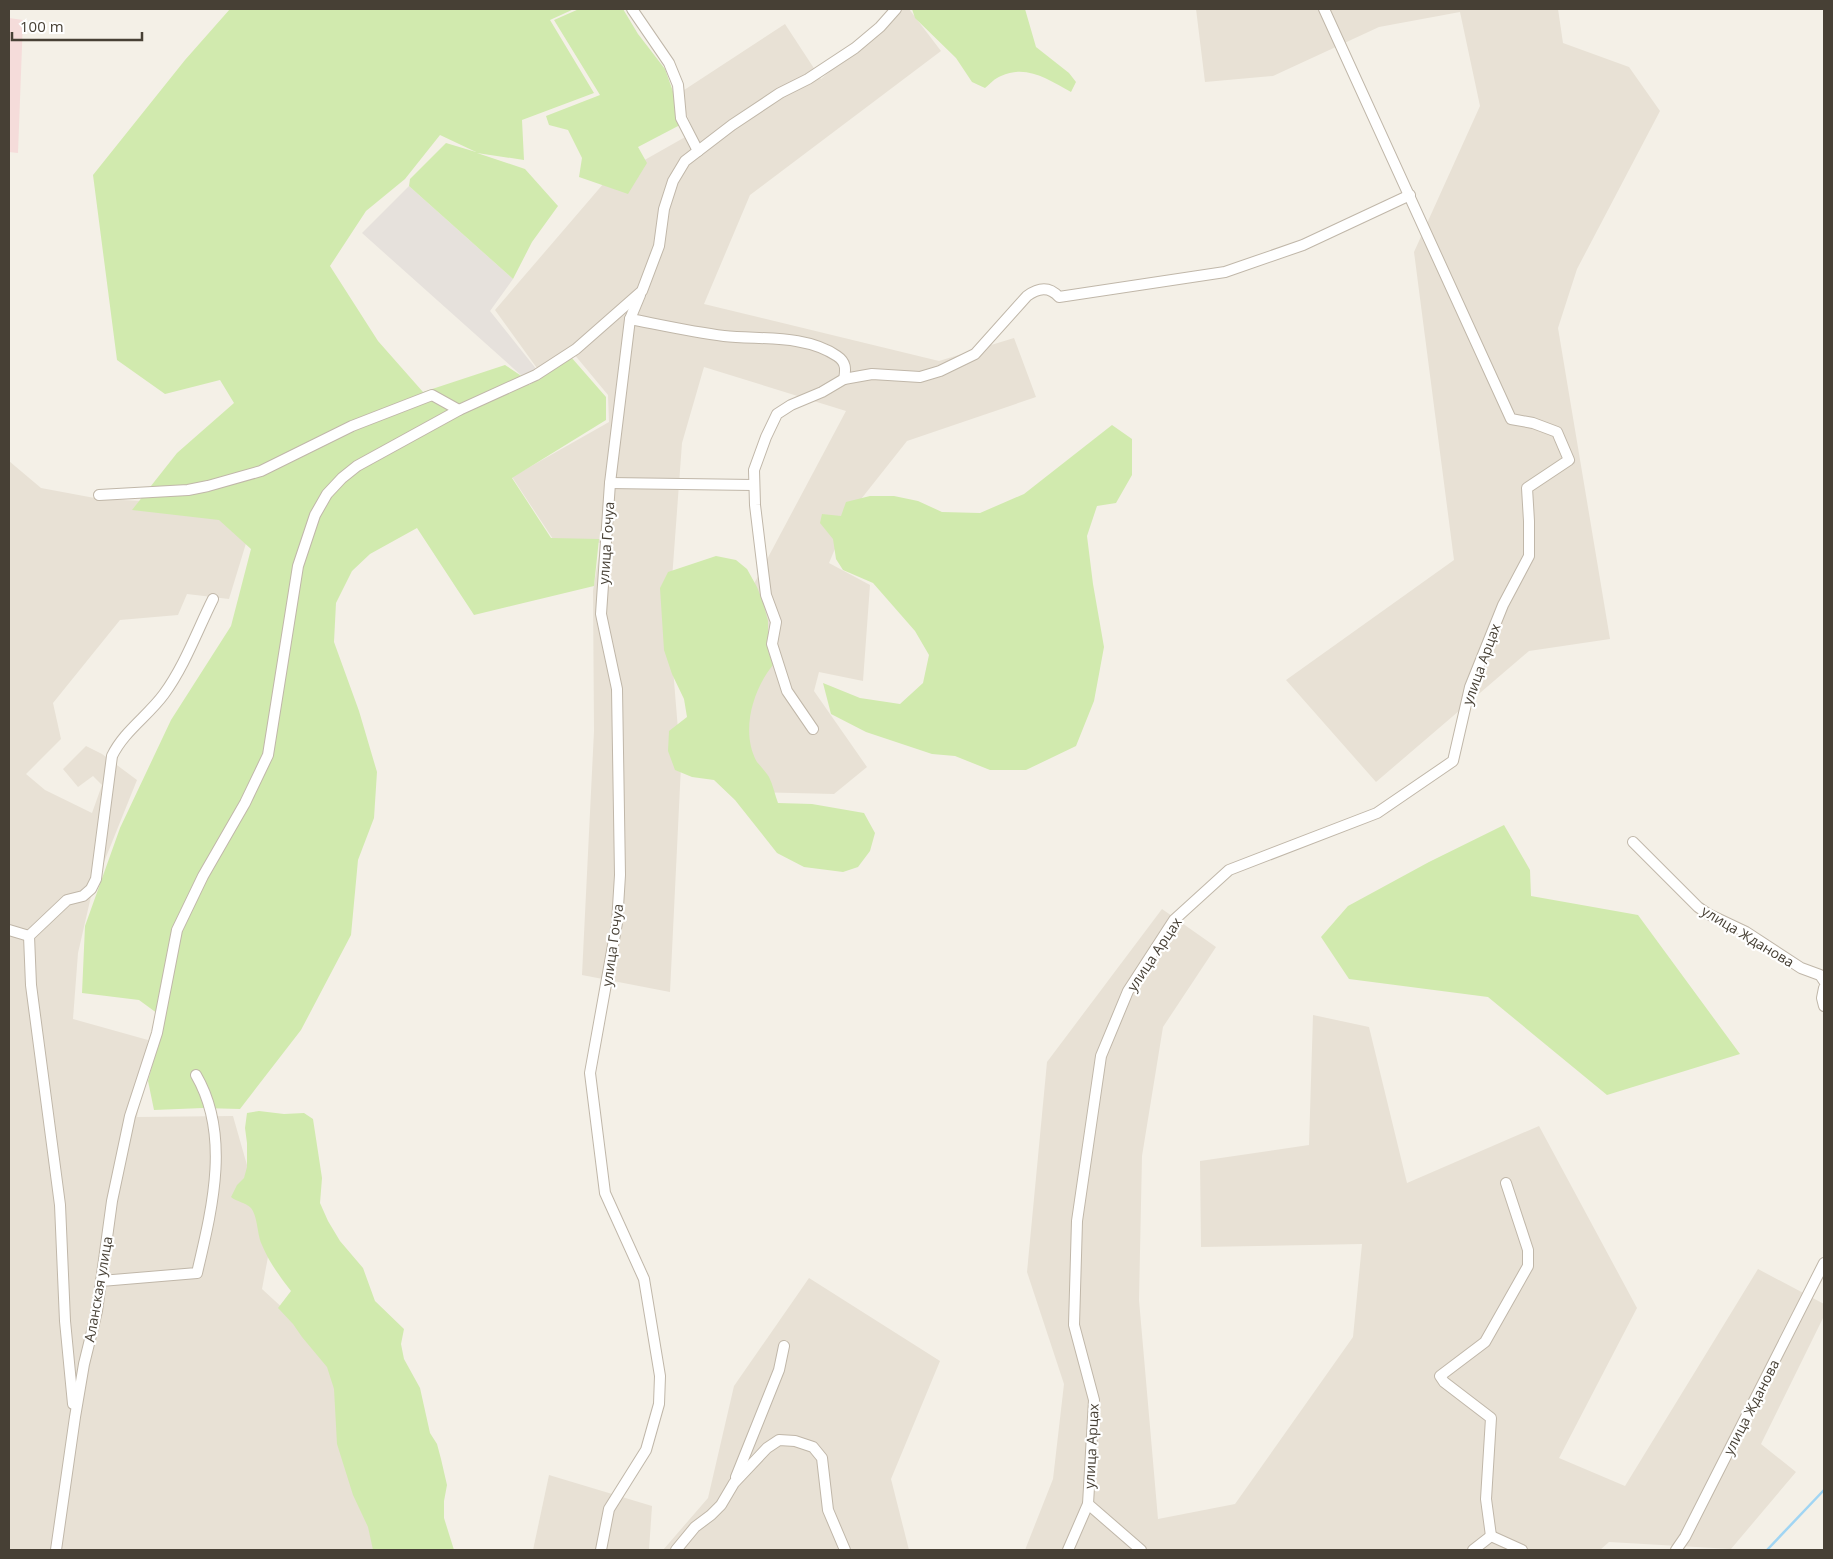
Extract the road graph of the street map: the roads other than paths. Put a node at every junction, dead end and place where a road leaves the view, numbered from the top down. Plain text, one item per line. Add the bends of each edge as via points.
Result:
1 (632, 9) edge
2 (896, 9) edge
3 (1324, 9) edge
4 (698, 151) junction
5 (1410, 195) junction
6 (642, 291) junction
7 (630, 319) junction
8 (844, 379) junction
9 (459, 410) junction
10 (610, 483) junction
11 (753, 485) junction
12 (99, 494) dead end
13 (213, 599) dead end
14 (813, 729) dead end
15 (1633, 842) dead end
16 (9, 930) edge
17 (29, 936) junction
18 (1824, 982) edge
19 (1824, 988) edge
20 (1824, 1006) edge
21 (196, 1075) dead end
22 (1506, 1183) dead end
23 (1824, 1263) edge
24 (101, 1281) junction
25 (784, 1346) dead end
26 (75, 1417) junction
27 (734, 1483) junction
28 (1088, 1504) junction
29 (1491, 1536) junction
30 (56, 1550) edge
31 (601, 1550) edge
32 (676, 1550) edge
33 (845, 1550) edge
34 (1068, 1550) edge
35 (1141, 1550) edge
36 (1473, 1550) edge
37 (1522, 1550) edge
38 (1676, 1550) edge

1 - 4 street via 669,63 678,85 681,118
2 - 4 street, улица Гочуа via 855,48 732,125
3 - 5 street
4 - 6 street, улица Гочуа via 685,161 673,181 664,209 659,246
5 - 8 street via 1303,245 1225,272 1059,297 1046,288 1035,290 975,354 940,372 920,377 872,374
5 - 28 street, улица Арцах via 1511,419 1557,432 1569,460 1526,488 1529,556 1503,605 1470,687 1453,761 1377,813 1229,870 1174,920 1128,990 1102,1056 1077,1221 1074,1325 1094,1400
6 - 7 street, улица Гочуа
6 - 9 street, Аланская улица via 576,349 536,375
7 - 8 street via 822,348 844,362
7 - 10 street, улица Гочуа
8 - 11 street via 777,414 757,456
9 - 12 street via 432,396 352,426 261,472 188,490
9 - 24 street, Аланская улица via 357,466 328,494 315,515 298,566 268,755 246,803 176,930 157,1033 130,1116 112,1201
10 - 11 street
10 - 31 street, улица Гочуа via 601,614 617,688 620,875 617,923 590,1073 605,1193 644,1279 660,1376 659,1404 646,1450 608,1509
11 - 14 street via 766,595 776,622 772,644 786,691
13 - 17 street via 171,684 118,744 112,756 96,879 91,889 83,896 67,900
15 - 18 street, улица Жданова via 1698,907 1746,932 1801,968 1820,975
16 - 17 street
17 - 26 street via 30,985 60,1205 64,1321
19 - 20 street
21 - 24 street via 205,1090 214,1124 216,1161 209,1219 196,1273
22 - 29 street via 1528,1250 1528,1266 1485,1342 1440,1376 1492,1418 1486,1500
23 - 38 street, улица Жданова
24 - 26 street, Аланская улица
25 - 27 street via 778,1370
26 - 30 street, Аланская улица
27 - 32 street via 721,1505 695,1527
27 - 33 street via 767,1448 779,1440 813,1447 822,1458 828,1510
28 - 34 street, улица Арцах
28 - 35 street
29 - 36 street
29 - 37 street

